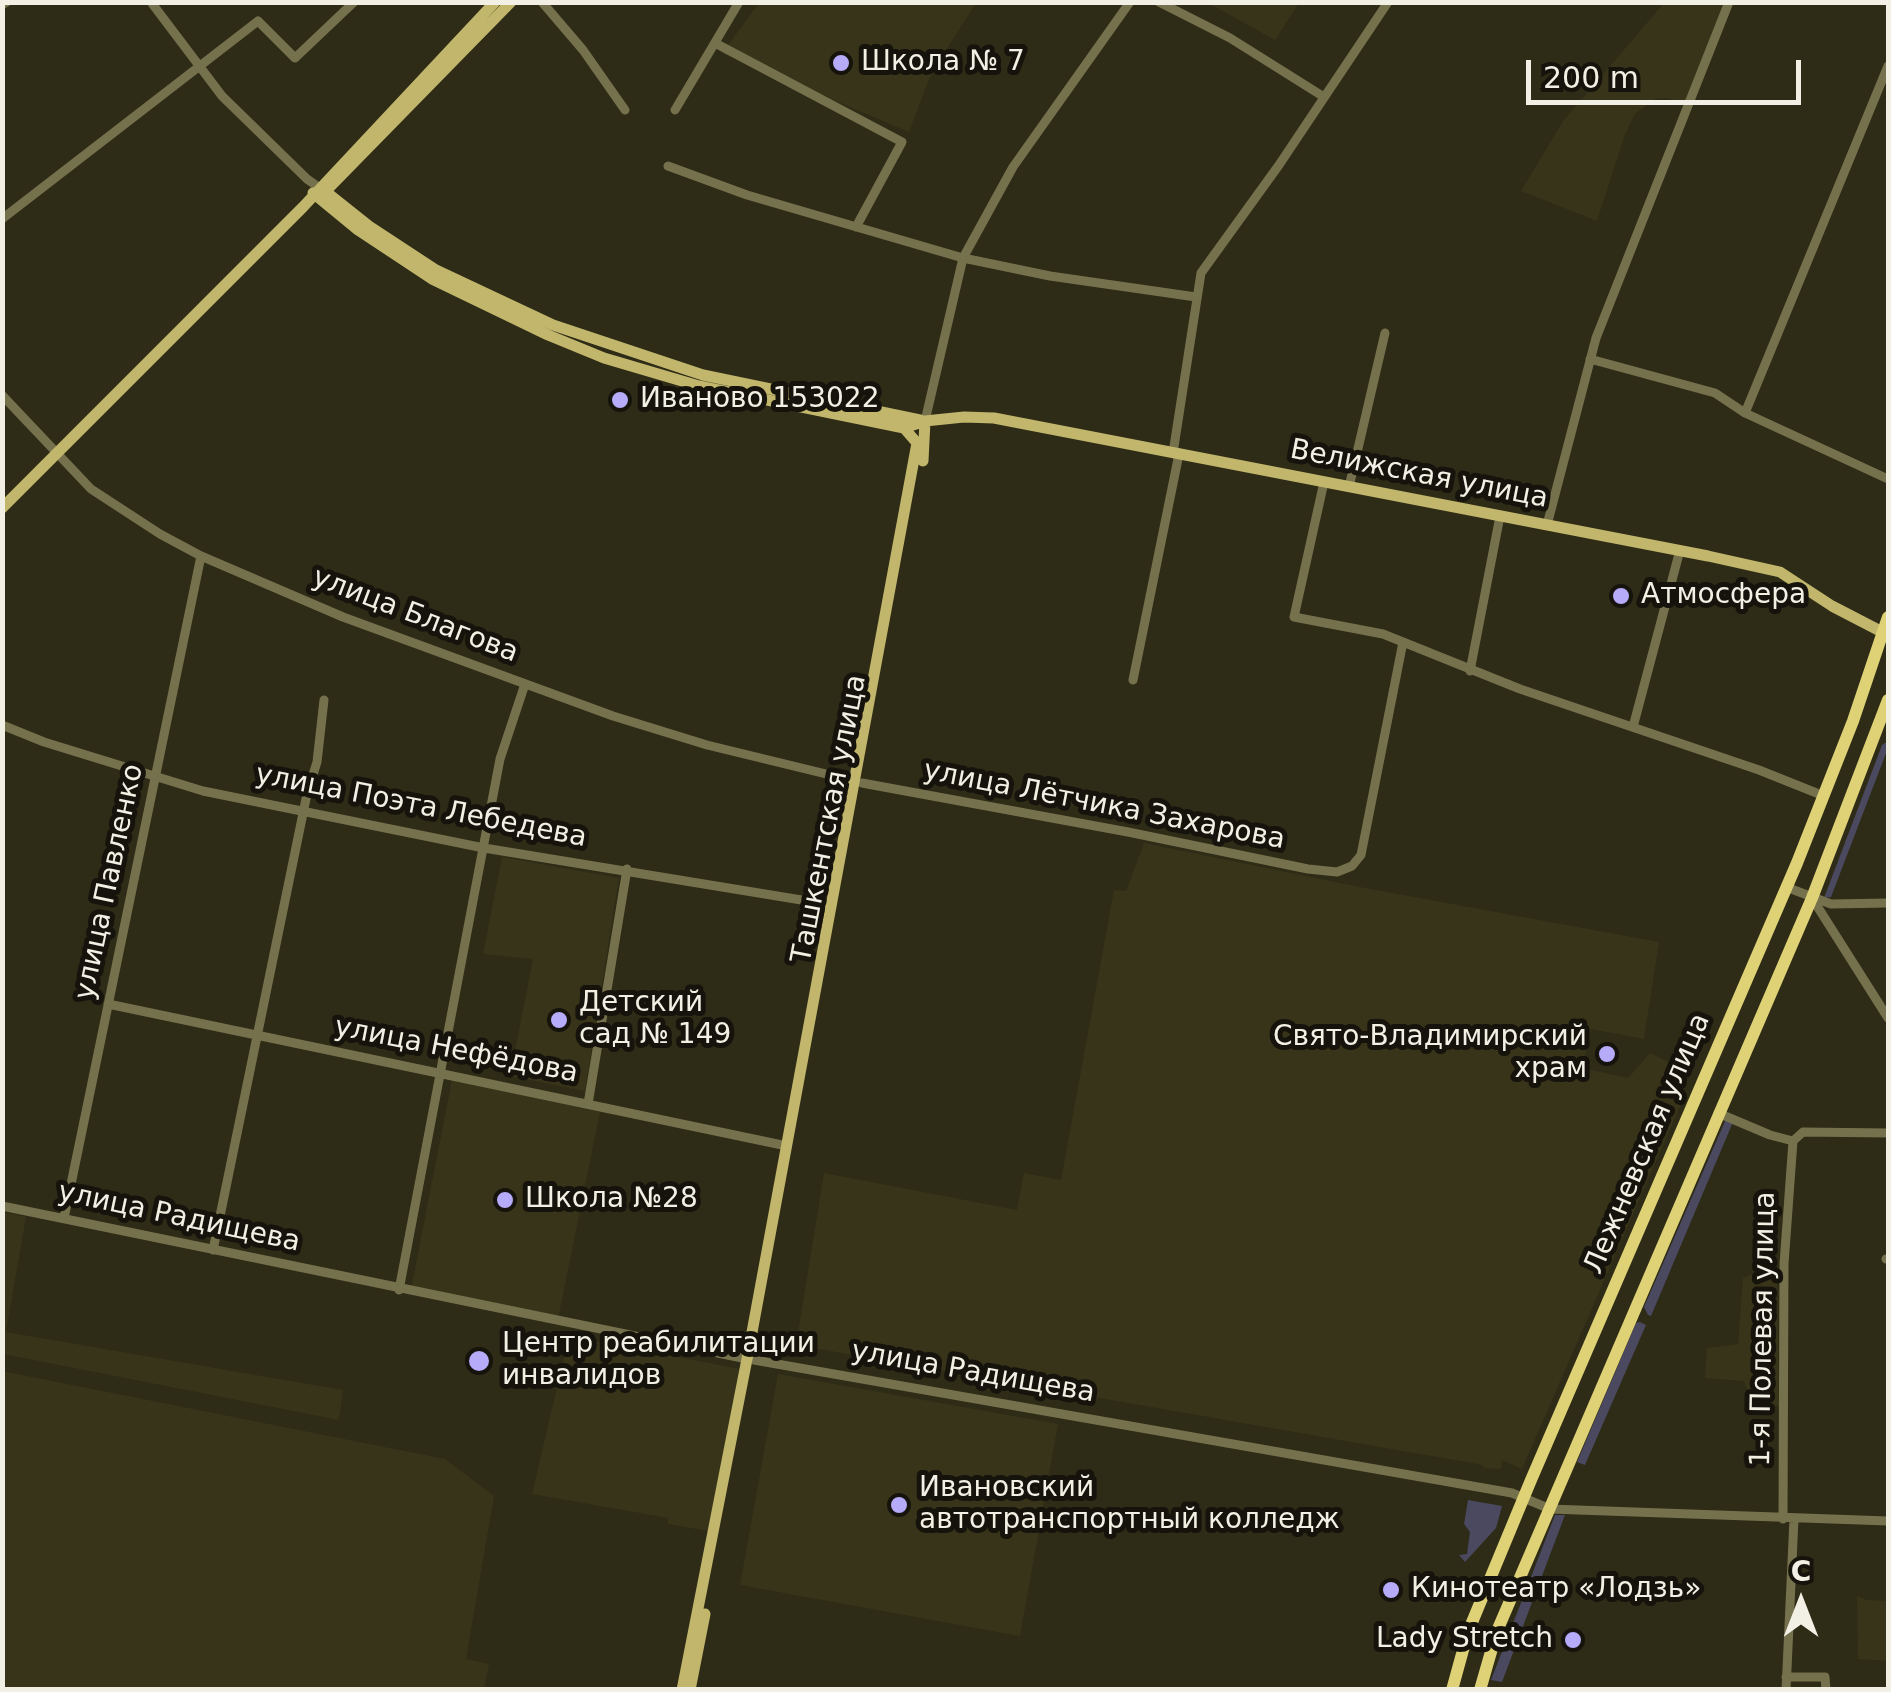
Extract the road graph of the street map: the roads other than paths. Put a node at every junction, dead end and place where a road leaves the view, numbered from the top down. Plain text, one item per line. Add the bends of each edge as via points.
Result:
1 (151, 2) edge
2 (354, 2) edge
3 (496, 2) edge
4 (511, 2) edge
5 (542, 2) edge
6 (739, 2) edge
7 (1130, 2) edge
8 (1160, 2) edge
9 (1388, 2) edge
10 (1728, 2) edge
11 (714, 43) junction
12 (1888, 66) edge
13 (200, 68) junction
14 (1324, 96) junction
15 (625, 110) dead end
16 (675, 110) dead end
17 (668, 166) dead end
18 (319, 192) junction
19 (2, 200) edge
20 (6, 216) edge
21 (856, 227) junction
22 (963, 258) junction
23 (1196, 297) junction
24 (1385, 333) dead end
25 (1590, 359) junction
26 (2, 395) edge
27 (1745, 412) junction
28 (913, 423) junction
29 (921, 445) junction
30 (1176, 453) junction
31 (56, 454) junction
32 (1888, 479) edge
33 (1324, 482) junction
34 (1349, 487) junction
35 (2, 508) edge
36 (1500, 516) junction
37 (1547, 525) junction
38 (1680, 550) junction
39 (201, 556) junction
40 (1888, 617) edge
41 (1886, 634) edge
42 (1403, 642) junction
43 (1470, 671) junction
44 (1134, 680) dead end
45 (525, 684) junction
46 (324, 700) dead end
47 (1888, 700) edge
48 (2, 725) edge
49 (1633, 727) junction
50 (1883, 732) edge
51 (155, 779) junction
52 (858, 782) junction
53 (1824, 796) junction
54 (304, 812) junction
55 (484, 848) junction
56 (627, 869) junction
57 (1786, 887) junction
58 (1812, 898) junction
59 (1888, 904) edge
60 (836, 906) junction
61 (108, 1004) junction
62 (1888, 1018) edge
63 (257, 1037) junction
64 (440, 1074) junction
65 (588, 1104) junction
66 (1718, 1112) junction
67 (1888, 1133) edge
68 (1793, 1140) junction
69 (790, 1147) junction
70 (2, 1206) edge
71 (64, 1218) junction
72 (213, 1250) junction
73 (399, 1290) junction
74 (751, 1360) junction
75 (1524, 1498) junction
76 (1550, 1509) junction
77 (1789, 1519) junction
78 (1888, 1522) edge
79 (1786, 1677) junction
80 (682, 1690) edge
81 (690, 1690) edge
82 (1452, 1690) edge
83 (1480, 1690) edge
84 (1786, 1690) edge
85 (1826, 1690) edge

1 - 13 street
2 - 13 street via 295,58 258,21
3 - 18 main road
4 - 18 main road
5 - 15 street
6 - 11 street
7 - 22 street, Ташкентская улица via 1013,167
8 - 14 street
9 - 14 street
10 - 25 street
11 - 16 street
11 - 21 street via 902,142
12 - 27 street
13 - 18 street
13 - 20 street
14 - 23 street via 1201,273
17 - 21 street
18 - 28 main road, Велижская улица via 358,230 432,279 604,358 700,386
18 - 31 main road
19 - 20 street
21 - 22 street
22 - 23 street
22 - 28 street, Ташкентская улица
23 - 30 street
24 - 34 street
25 - 27 street via 1714,392
25 - 37 street
26 - 31 street, улица Благова
27 - 32 street
28 - 29 main road, Ташкентская улица
28 - 29 main road
28 - 30 main road, Велижская улица via 994,418
29 - 52 main road, Ташкентская улица
30 - 33 main road, Велижская улица
30 - 44 street
31 - 35 main road
31 - 39 street, улица Благова via 99,495
33 - 34 main road, Велижская улица
33 - 42 street via 1294,617
34 - 36 main road, Велижская улица
36 - 37 main road, Велижская улица
36 - 43 street
37 - 38 main road, Велижская улица
38 - 41 main road, Велижская улица via 1780,572
38 - 49 street
39 - 45 street, улица Благова
39 - 51 street, улица Павленко
40 - 41 highway, Лежневская улица
41 - 53 highway, Лежневская улица
42 - 43 street
42 - 52 street, улица Лётчика Захарова via 1361,855 1337,872
43 - 49 street
45 - 52 street, улица Благова via 707,746
45 - 55 street via 500,760
46 - 54 street
47 - 50 highway, Лежневская улица
48 - 51 street, улица Поэта Лебедева
49 - 53 street
50 - 58 highway, Лежневская улица
51 - 54 street, улица Поэта Лебедева
51 - 61 street, улица Павленко
52 - 60 main road, Ташкентская улица
53 - 57 highway, Лежневская улица
54 - 55 street, улица Поэта Лебедева
54 - 63 street
55 - 56 street, улица Поэта Лебедева
55 - 64 street
56 - 60 street, улица Поэта Лебедева
56 - 65 street
57 - 58 street
57 - 75 highway, Лежневская улица
58 - 59 street
58 - 62 street
58 - 66 highway, Лежневская улица
60 - 69 main road, Ташкентская улица
61 - 63 street, улица Нефёдова
61 - 71 street, улица Павленко
63 - 64 street, улица Нефёдова
63 - 72 street
64 - 65 street, улица Нефёдова
64 - 73 street
65 - 69 street, улица Нефёдова
66 - 68 street
66 - 76 highway, Лежневская улица
67 - 68 street via 1803,1132
68 - 77 street, 1-я Полевая улица via 1784,1264
69 - 74 main road, Ташкентская улица
70 - 71 street, улица Радищева
71 - 72 street, улица Радищева
72 - 73 street, улица Радищева
73 - 74 street, улица Радищева
74 - 75 street, улица Радищева
74 - 80 main road, Ташкентская улица
74 - 81 main road, Ташкентская улица
75 - 76 street, улица Радищева
75 - 82 highway, Лежневская улица via 1468,1632
76 - 77 street
76 - 83 highway, Лежневская улица
77 - 78 street
77 - 79 street, 1-я Полевая улица
79 - 84 street, 1-я Полевая улица
79 - 85 street via 1825,1677

